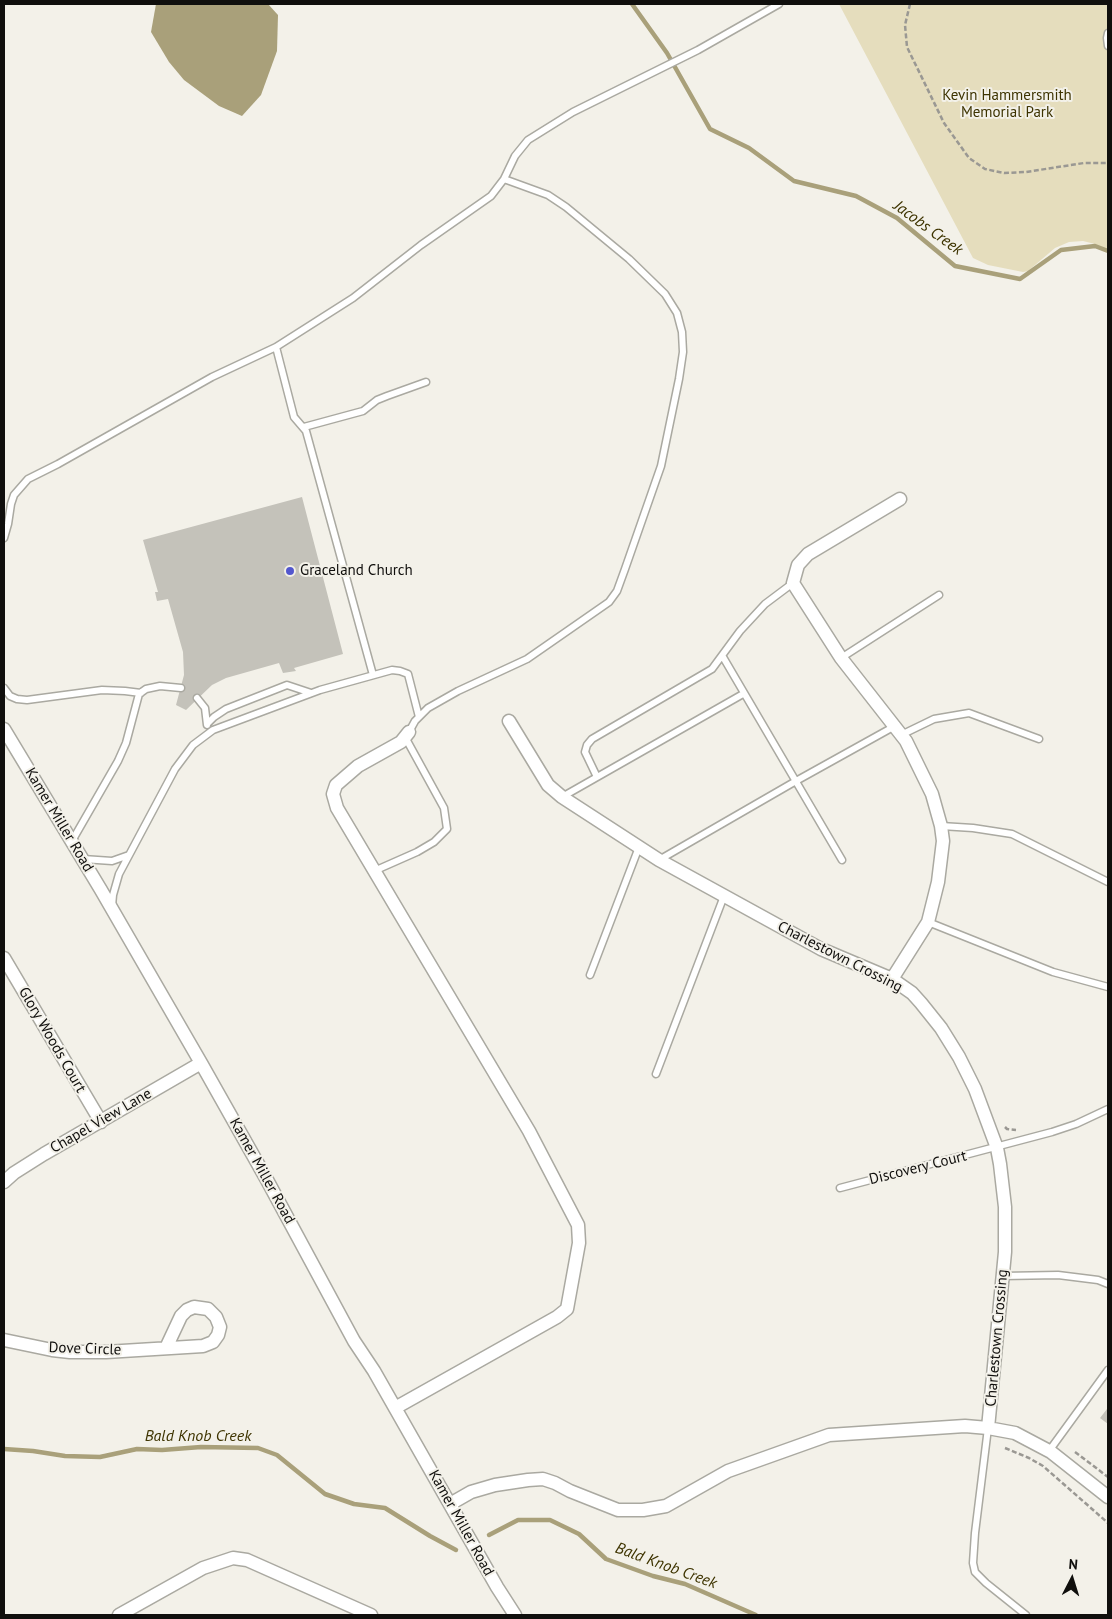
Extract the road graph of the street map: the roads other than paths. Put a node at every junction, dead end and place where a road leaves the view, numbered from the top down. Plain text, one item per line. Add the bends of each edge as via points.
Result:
1 (779, 4) edge
2 (1108, 33) edge
3 (1108, 46) edge
4 (504, 178) junction
5 (276, 347) junction
6 (426, 382) dead end
7 (304, 427) junction
8 (900, 499) dead end
9 (4, 538) edge
10 (793, 583) junction
11 (939, 595) dead end
12 (723, 656) junction
13 (841, 658) junction
14 (373, 675) junction
15 (4, 688) edge
16 (181, 688) dead end
17 (140, 694) junction
18 (311, 694) junction
19 (744, 694) junction
20 (197, 698) dead end
21 (419, 717) junction
22 (509, 721) dead end
23 (207, 724) junction
24 (4, 729) edge
25 (898, 731) junction
26 (207, 734) junction
27 (407, 734) junction
28 (1039, 738) dead end
29 (597, 777) junction
30 (796, 781) junction
31 (562, 797) junction
32 (941, 826) junction
33 (71, 841) junction
34 (639, 848) junction
35 (129, 855) junction
36 (82, 859) junction
37 (659, 860) junction
38 (842, 860) dead end
39 (374, 871) junction
40 (1108, 882) edge
41 (724, 896) junction
42 (112, 910) junction
43 (928, 922) junction
44 (4, 958) edge
45 (590, 975) dead end
46 (892, 979) junction
47 (1108, 987) edge
48 (200, 1063) junction
49 (656, 1074) dead end
50 (1108, 1109) edge
51 (101, 1122) junction
52 (997, 1148) junction
53 (4, 1182) edge
54 (840, 1188) dead end
55 (1003, 1276) junction
56 (1108, 1284) edge
57 (4, 1340) edge
58 (166, 1348) dead end
59 (1108, 1370) edge
60 (395, 1408) junction
61 (988, 1428) junction
62 (1049, 1450) junction
63 (1108, 1497) edge
64 (450, 1504) junction
65 (512, 1612) edge
66 (119, 1615) edge
67 (371, 1615) edge
68 (499, 1615) edge
69 (1026, 1615) edge

1 - 4 lane via 680,59 573,112 528,140 514,156
2 - 3 lane
4 - 5 lane via 491,196 475,208 353,298
4 - 21 lane via 548,195 566,206 630,259 665,294 677,313 682,332 679,379 661,466 625,570 609,602 527,659 458,691
5 - 7 lane via 294,417
5 - 9 lane via 212,377 28,479 11,504
6 - 7 lane via 377,400 363,411
7 - 14 lane
8 - 10 street via 808,554 798,566
10 - 12 lane via 765,604
10 - 13 street
11 - 13 lane
12 - 19 lane
12 - 29 lane via 712,669 592,739 585,752
13 - 25 street
14 - 18 lane
14 - 21 lane via 392,670 408,674
15 - 17 lane via 10,696 27,700 102,690
16 - 17 lane via 160,686
17 - 33 lane via 118,761
18 - 23 lane via 287,685 226,708
18 - 26 lane
19 - 29 lane
19 - 30 lane
20 - 23 lane via 205,708
21 - 27 lane
22 - 31 street, Charlestown Crossing via 548,785
23 - 26 lane
24 - 33 street, Kamer Miller Road
25 - 28 lane via 934,719 969,713
25 - 30 lane
25 - 32 street via 932,794
26 - 35 lane via 193,745 175,769
27 - 39 street via 401,742 358,766 336,785 333,794 337,808
27 - 39 lane via 444,808 447,829 417,852
29 - 31 lane
30 - 37 lane
30 - 38 lane
31 - 34 street, Charlestown Crossing
32 - 40 lane via 1012,834
32 - 43 street via 943,841 938,882
33 - 36 street, Kamer Miller Road
34 - 37 street, Charlestown Crossing
34 - 45 lane
35 - 36 lane via 112,862
35 - 42 lane via 119,874
36 - 42 street, Kamer Miller Road
37 - 41 street, Charlestown Crossing
39 - 60 street via 529,1131 578,1225 579,1242 567,1309
41 - 46 street, Charlestown Crossing via 821,949
41 - 49 lane
42 - 48 street, Kamer Miller Road
43 - 46 street
43 - 47 lane via 1053,972
44 - 51 street, Glory Woods Court
46 - 52 street, Charlestown Crossing via 922,1003 941,1028 975,1088
48 - 51 street, Chapel View Lane
48 - 60 street, Kamer Miller Road via 354,1341
50 - 52 lane, Discovery Court via 1076,1124
51 - 53 street, Chapel View Lane via 44,1154
52 - 54 lane, Discovery Court
52 - 55 street, Charlestown Crossing via 1005,1207
55 - 56 lane via 1058,1275
55 - 61 street, Charlestown Crossing
57 - 58 street, Dove Circle via 70,1352
59 - 62 lane
60 - 64 street, Kamer Miller Road
61 - 62 street, Charlestown Crossing via 1015,1433
61 - 64 street via 965,1426 829,1435 728,1471 666,1506 642,1510 618,1510 542,1479 495,1485 471,1492
61 - 69 lane via 973,1563 975,1572 986,1583
62 - 63 street, Charlestown Crossing
64 - 65 street, Kamer Miller Road
65 - 68 street
66 - 67 street via 204,1568 233,1558 247,1560

